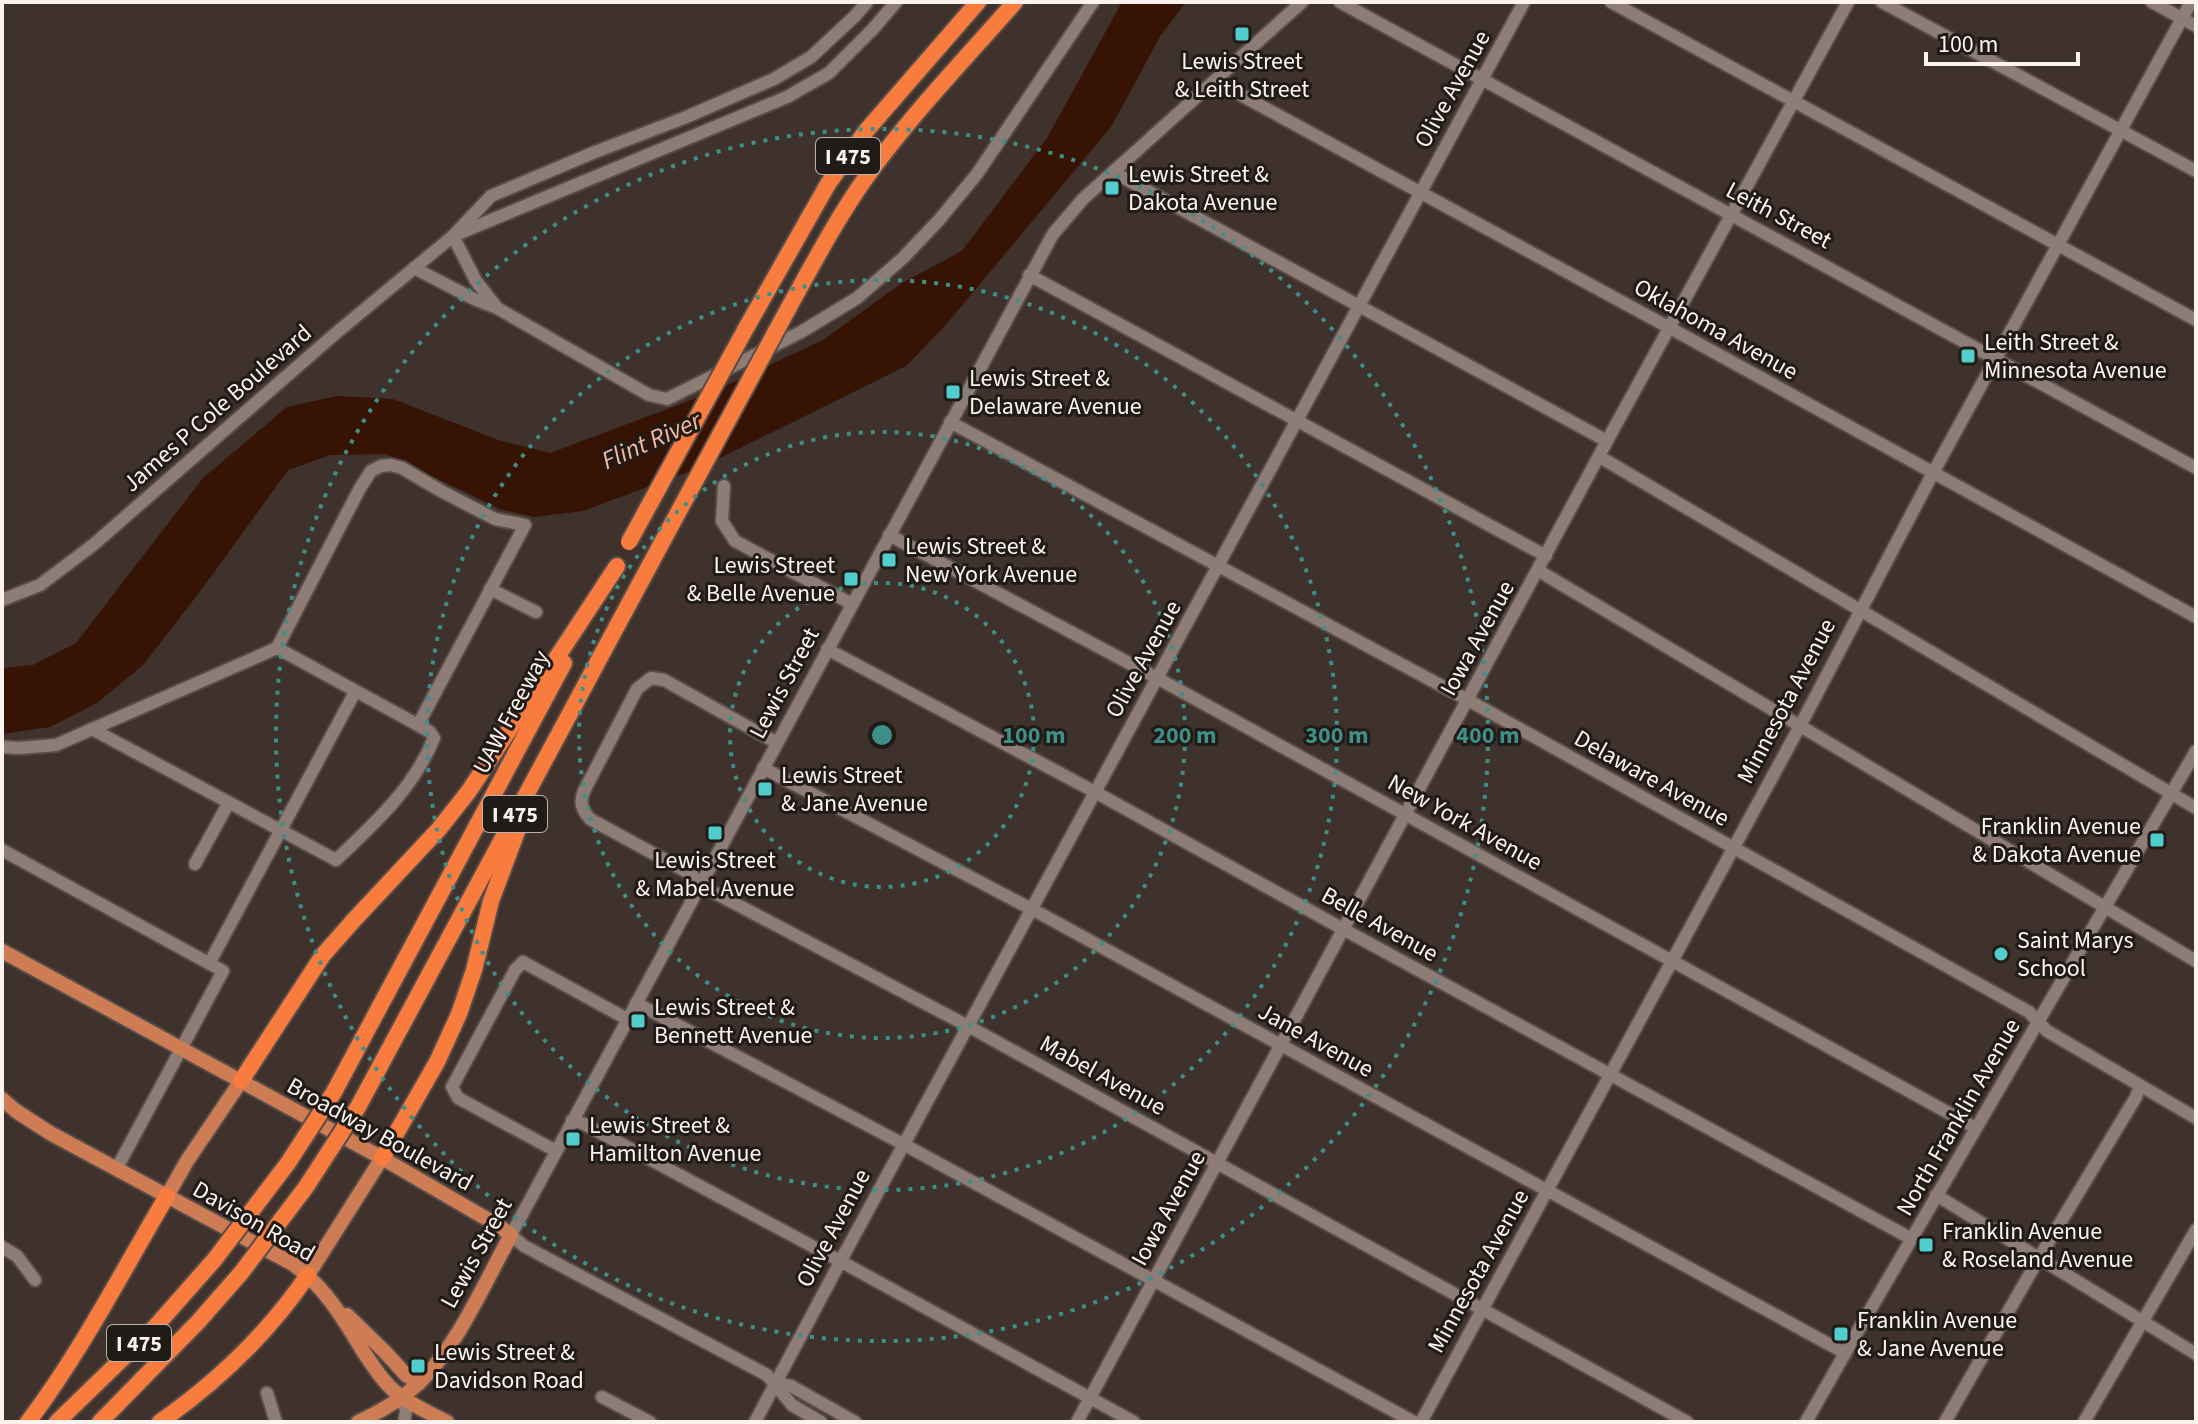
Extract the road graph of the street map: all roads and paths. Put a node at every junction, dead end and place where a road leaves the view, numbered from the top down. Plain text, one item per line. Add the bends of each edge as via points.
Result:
1 (867, 2) edge
2 (896, 2) edge
3 (978, 2) edge
4 (1015, 2) edge
5 (1093, 2) edge
6 (1302, 2) edge
7 (1340, 2) edge
8 (1524, 2) edge
9 (1611, 2) edge
10 (1848, 2) edge
11 (1882, 2) edge
12 (2152, 2) edge
13 (2191, 2) edge
14 (2182, 19) junction
15 (2196, 26) edge
16 (1483, 80) junction
17 (1215, 81) junction
18 (1794, 101) junction
19 (2121, 130) junction
20 (2196, 171) edge
21 (1113, 172) junction
22 (1420, 193) junction
23 (1732, 215) junction
24 (453, 236) junction
25 (2058, 245) junction
26 (414, 268) junction
27 (1029, 275) junction
28 (1359, 306) junction
29 (497, 308) junction
30 (2196, 320) edge
31 (1670, 328) junction
32 (1996, 358) junction
33 (1298, 420) junction
34 (950, 422) junction
35 (1607, 441) junction
36 (1600, 457) junction
37 (2196, 468) edge
38 (1933, 473) junction
39 (724, 486) dead end
40 (889, 535) junction
41 (1546, 556) junction
42 (617, 566) junction
43 (1219, 566) junction
44 (1539, 571) junction
45 (490, 589) junction
46 (2, 600) edge
47 (852, 604) junction
48 (1859, 610) junction
49 (536, 612) dead end
50 (2196, 617) edge
51 (277, 648) junction
52 (827, 649) junction
53 (1157, 678) junction
54 (355, 692) junction
55 (1468, 700) junction
56 (418, 725) junction
57 (1800, 726) junction
58 (92, 729) junction
59 (777, 743) junction
60 (2, 747) edge
61 (2196, 751) edge
62 (547, 754) junction
63 (763, 768) junction
64 (1095, 792) junction
65 (2171, 793) junction
66 (228, 804) junction
67 (2196, 808) edge
68 (1406, 814) junction
69 (281, 831) junction
70 (1733, 848) junction
71 (2, 850) edge
72 (195, 864) dead end
73 (701, 883) junction
74 (2105, 908) junction
75 (1031, 909) junction
76 (1343, 929) junction
77 (2, 951) edge
78 (1671, 960) junction
79 (2196, 961) edge
80 (210, 962) junction
81 (636, 1003) junction
82 (627, 1019) junction
83 (2039, 1022) junction
84 (968, 1026) junction
85 (1281, 1046) junction
86 (181, 1048) junction
87 (1609, 1074) junction
88 (241, 1081) junction
89 (2140, 1086) junction
90 (2, 1099) edge
91 (2196, 1118) edge
92 (572, 1120) junction
93 (1976, 1128) junction
94 (903, 1144) junction
95 (556, 1151) junction
96 (382, 1158) junction
97 (1218, 1162) junction
98 (117, 1168) junction
99 (1546, 1191) junction
100 (1936, 1195) junction
101 (167, 1196) junction
102 (2196, 1230) edge
103 (511, 1235) junction
104 (1912, 1239) junction
105 (2, 1247) edge
106 (2039, 1258) junction
107 (840, 1261) junction
108 (308, 1275) junction
109 (35, 1280) dead end
110 (1154, 1280) junction
111 (330, 1299) junction
112 (1482, 1309) junction
113 (2142, 1322) junction
114 (1845, 1353) junction
115 (2196, 1354) edge
116 (419, 1383) junction
117 (775, 1383) junction
118 (267, 1393) dead end
119 (402, 1397) junction
120 (602, 1397) dead end
121 (1090, 1398) junction
122 (28, 1422) edge
123 (57, 1422) edge
124 (100, 1422) edge
125 (160, 1422) edge
126 (276, 1422) edge
127 (358, 1422) edge
128 (404, 1422) edge
129 (447, 1422) edge
130 (650, 1422) edge
131 (755, 1422) edge
132 (821, 1422) edge
133 (855, 1422) edge
134 (1077, 1422) edge
135 (1134, 1422) edge
136 (1414, 1422) edge
137 (1421, 1422) edge
138 (1687, 1422) edge
139 (1806, 1422) edge
140 (1945, 1422) edge
141 (2084, 1422) edge

1 - 24 street, James P Cole Boulevard via 811,57 774,79 491,196
2 - 24 street, James P Cole Boulevard via 829,73 787,97
3 - 42 highway, UAW Freeway / I 475, bridge via 828,184
4 - 62 highway, I 475, bridge via 913,118 836,223
5 - 29 street via 977,174 939,220 857,298 801,332 667,399 649,395
6 - 17 street, Lewis Street
7 - 16 street, Leith Street
8 - 16 street, Olive Avenue
9 - 18 street
10 - 18 street, Iowa Avenue
11 - 19 street
12 - 14 street
13 - 14 street, Minnesota Avenue
14 - 15 street
14 - 19 street, Minnesota Avenue
16 - 22 street, Olive Avenue
16 - 23 street, Leith Street
17 - 21 street, Lewis Street
17 - 22 street, Oklahoma Avenue
18 - 23 street, Iowa Avenue
18 - 25 street
19 - 20 street
19 - 25 street, Minnesota Avenue
21 - 27 street, Lewis Street via 1067,216
21 - 28 street
22 - 28 street, Olive Avenue
22 - 31 street, Oklahoma Avenue
23 - 31 street, Iowa Avenue
23 - 32 street, Leith Street
24 - 26 street, James P Cole Boulevard
24 - 29 street
25 - 30 street
25 - 32 street, Minnesota Avenue
26 - 29 street
26 - 46 street, James P Cole Boulevard via 93,545 40,585
27 - 33 street
27 - 34 street, Lewis Street
28 - 33 street, Olive Avenue
28 - 35 street
31 - 35 street, Iowa Avenue
31 - 38 street, Oklahoma Avenue
32 - 37 street, Leith Street
32 - 38 street, Minnesota Avenue
33 - 41 street
33 - 43 street, Olive Avenue
34 - 40 street, Lewis Street
34 - 43 street, Delaware Avenue
35 - 36 street, Iowa Avenue
36 - 41 street, Iowa Avenue
36 - 48 street
38 - 48 street, Minnesota Avenue
38 - 50 street, Oklahoma Avenue
39 - 47 street via 722,521 735,541
40 - 47 street, Lewis Street
40 - 53 street, New York Avenue
41 - 44 street, Iowa Avenue
42 - 88 highway via 469,791 323,955
42 - 123 highway, UAW Freeway / I 475, bridge via 334,1092 288,1163 215,1259 145,1337
43 - 53 street, Olive Avenue
43 - 55 street, Delaware Avenue
44 - 55 street, Iowa Avenue
44 - 57 street
45 - 49 street
45 - 51 street via 525,525 495,519 402,468 381,466 360,488
45 - 56 street
47 - 52 street, Lewis Street
48 - 57 street, Minnesota Avenue
48 - 65 street
51 - 54 street
51 - 58 street
52 - 59 street, Lewis Street
52 - 64 street, Belle Avenue
53 - 64 street, Olive Avenue
53 - 68 street, New York Avenue
54 - 56 street
54 - 69 street
55 - 68 street, Iowa Avenue
55 - 70 street, Delaware Avenue
56 - 69 street via 434,738 426,759 402,793 336,860
57 - 70 street, Minnesota Avenue
57 - 74 street
58 - 60 street via 56,745
58 - 66 street
59 - 63 street, Lewis Street
59 - 73 street, Mabel Avenue via 664,680 651,678 637,689 581,798 584,813
61 - 65 street, North Franklin Avenue
62 - 96 highway via 491,901 459,1014
62 - 124 highway, I 475, bridge via 358,1107 306,1187 241,1273
63 - 73 street, Lewis Street
63 - 75 street, Jane Avenue
64 - 75 street, Olive Avenue
64 - 76 street, Belle Avenue
65 - 67 street
65 - 74 street, North Franklin Avenue
66 - 69 street
66 - 72 street
68 - 76 street, Iowa Avenue
68 - 78 street, New York Avenue
69 - 80 street
70 - 78 street, Minnesota Avenue
70 - 83 street, Delaware Avenue
71 - 80 street
73 - 81 street, Lewis Street
73 - 84 street, Mabel Avenue
74 - 79 street
74 - 83 street, North Franklin Avenue
75 - 84 street, Olive Avenue
75 - 85 street, Jane Avenue
76 - 85 street, Iowa Avenue
76 - 87 street, Belle Avenue
77 - 86 main road, Broadway Boulevard
78 - 87 street, Minnesota Avenue
78 - 93 street, New York Avenue
80 - 86 street via 223,971
81 - 82 street, Lewis Street
81 - 94 street
82 - 92 street, Lewis Street
82 - 95 street via 523,962 452,1087 458,1098
83 - 89 street, Delaware Avenue
83 - 93 street, North Franklin Avenue
84 - 94 street, Olive Avenue
84 - 97 street, Mabel Avenue
85 - 97 street, Iowa Avenue
85 - 99 street, Jane Avenue
86 - 88 main road, Broadway Boulevard
86 - 98 street
87 - 99 street, Minnesota Avenue
87 - 104 street, Belle Avenue
88 - 96 main road, Broadway Boulevard
88 - 101 main road
89 - 91 street, Delaware Avenue
89 - 106 street
90 - 98 main road, Davison Road via 50,1133
92 - 95 street, Lewis Street
92 - 107 street
93 - 100 street, North Franklin Avenue
94 - 107 street, Olive Avenue
94 - 110 street
95 - 103 street, Lewis Street
96 - 103 main road, Broadway Boulevard
96 - 108 main road
97 - 110 street, Iowa Avenue
97 - 112 street, Mabel Avenue
98 - 101 main road, Davison Road
99 - 112 street, Minnesota Avenue
99 - 114 street, Jane Avenue
100 - 104 street, North Franklin Avenue
100 - 106 street
101 - 108 main road, Davison Road
101 - 122 highway
102 - 113 street
103 - 116 main road, Lewis Street via 450,1345
103 - 117 street, Broadway Boulevard
104 - 114 street, North Franklin Avenue
105 - 109 street via 17,1256
106 - 113 street
106 - 140 street
107 - 117 street, Olive Avenue
107 - 121 street
108 - 111 main road, Davison Road
108 - 125 highway via 241,1354
110 - 121 street, Iowa Avenue
110 - 136 street
111 - 116 main road
111 - 119 main road, Davison Road via 372,1364
112 - 137 street, Minnesota Avenue
112 - 138 street, Mabel Avenue
113 - 115 street
113 - 141 street
114 - 139 street, North Franklin Avenue
116 - 119 main road, Lewis Street
117 - 131 street, Olive Avenue
117 - 132 street, Broadway Boulevard via 792,1405
117 - 133 street, Broadway Boulevard via 791,1386
118 - 126 street
119 - 127 main road, Lewis Street
119 - 128 street
119 - 129 main road, Davison Road
120 - 130 street
121 - 134 street, Iowa Avenue
121 - 135 street

